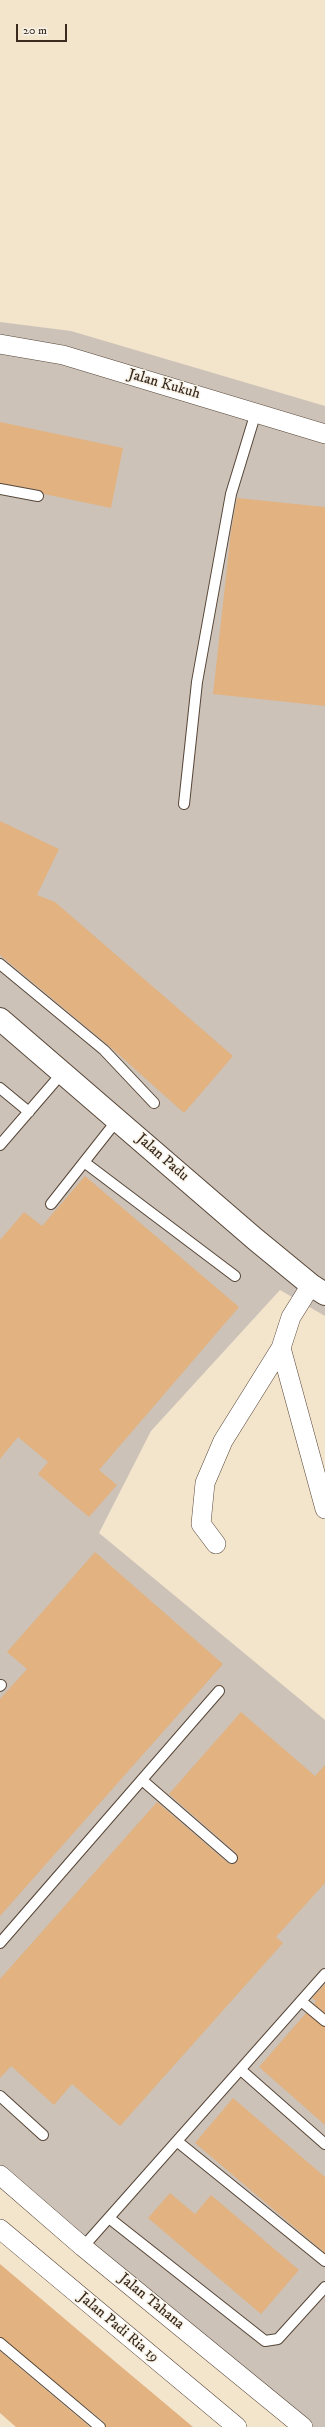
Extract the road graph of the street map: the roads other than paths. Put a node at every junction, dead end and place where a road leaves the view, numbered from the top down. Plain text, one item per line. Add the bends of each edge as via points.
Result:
1 (0, 344) edge
2 (256, 412) junction
3 (325, 434) edge
4 (0, 489) edge
5 (38, 496) dead end
6 (184, 804) dead end
7 (0, 964) edge
8 (0, 1019) edge
9 (63, 1072) junction
10 (0, 1088) edge
11 (154, 1103) dead end
12 (29, 1112) junction
13 (118, 1119) junction
14 (0, 1145) edge
15 (84, 1162) junction
16 (51, 1204) dead end
17 (235, 1276) dead end
18 (318, 1289) edge
19 (281, 1348) junction
20 (325, 1509) edge
21 (216, 1544) dead end
22 (220, 1691) dead end
23 (142, 1780) junction
24 (232, 1858) dead end
25 (0, 1943) edge
26 (325, 1974) edge
27 (301, 2002) junction
28 (325, 2021) edge
29 (242, 2070) junction
30 (0, 2096) edge
31 (43, 2135) dead end
32 (178, 2142) junction
33 (325, 2144) edge
34 (0, 2175) edge
35 (109, 2218) junction
36 (0, 2229) edge
37 (83, 2247) junction
38 (325, 2260) edge
39 (325, 2287) edge
40 (0, 2343) edge
41 (100, 2427) edge
42 (237, 2427) edge
43 (303, 2427) edge

1 - 2 street, Jalan Kukuh via 63,355
2 - 3 street, Jalan Kukuh
2 - 6 lane via 231,494 197,682
4 - 5 lane
7 - 11 lane via 104,1050
8 - 9 street, Jalan Padu
9 - 12 lane
9 - 13 street, Jalan Padu
10 - 12 lane
12 - 14 lane
13 - 15 lane
13 - 18 street, Jalan Padu
15 - 16 lane
15 - 17 lane
18 - 19 street via 291,1317
19 - 20 street
19 - 21 street via 223,1441 205,1483 201,1524
22 - 23 lane
23 - 24 lane
23 - 25 lane
26 - 27 lane
27 - 28 lane
27 - 29 lane
29 - 32 lane
29 - 33 lane
30 - 31 lane
32 - 35 lane
32 - 38 lane
34 - 37 street, Jalan Tahana
35 - 37 lane
35 - 39 lane via 266,2341 278,2339
36 - 42 street, Jalan Padi Ria 19
37 - 43 street, Jalan Tahana
40 - 41 lane

